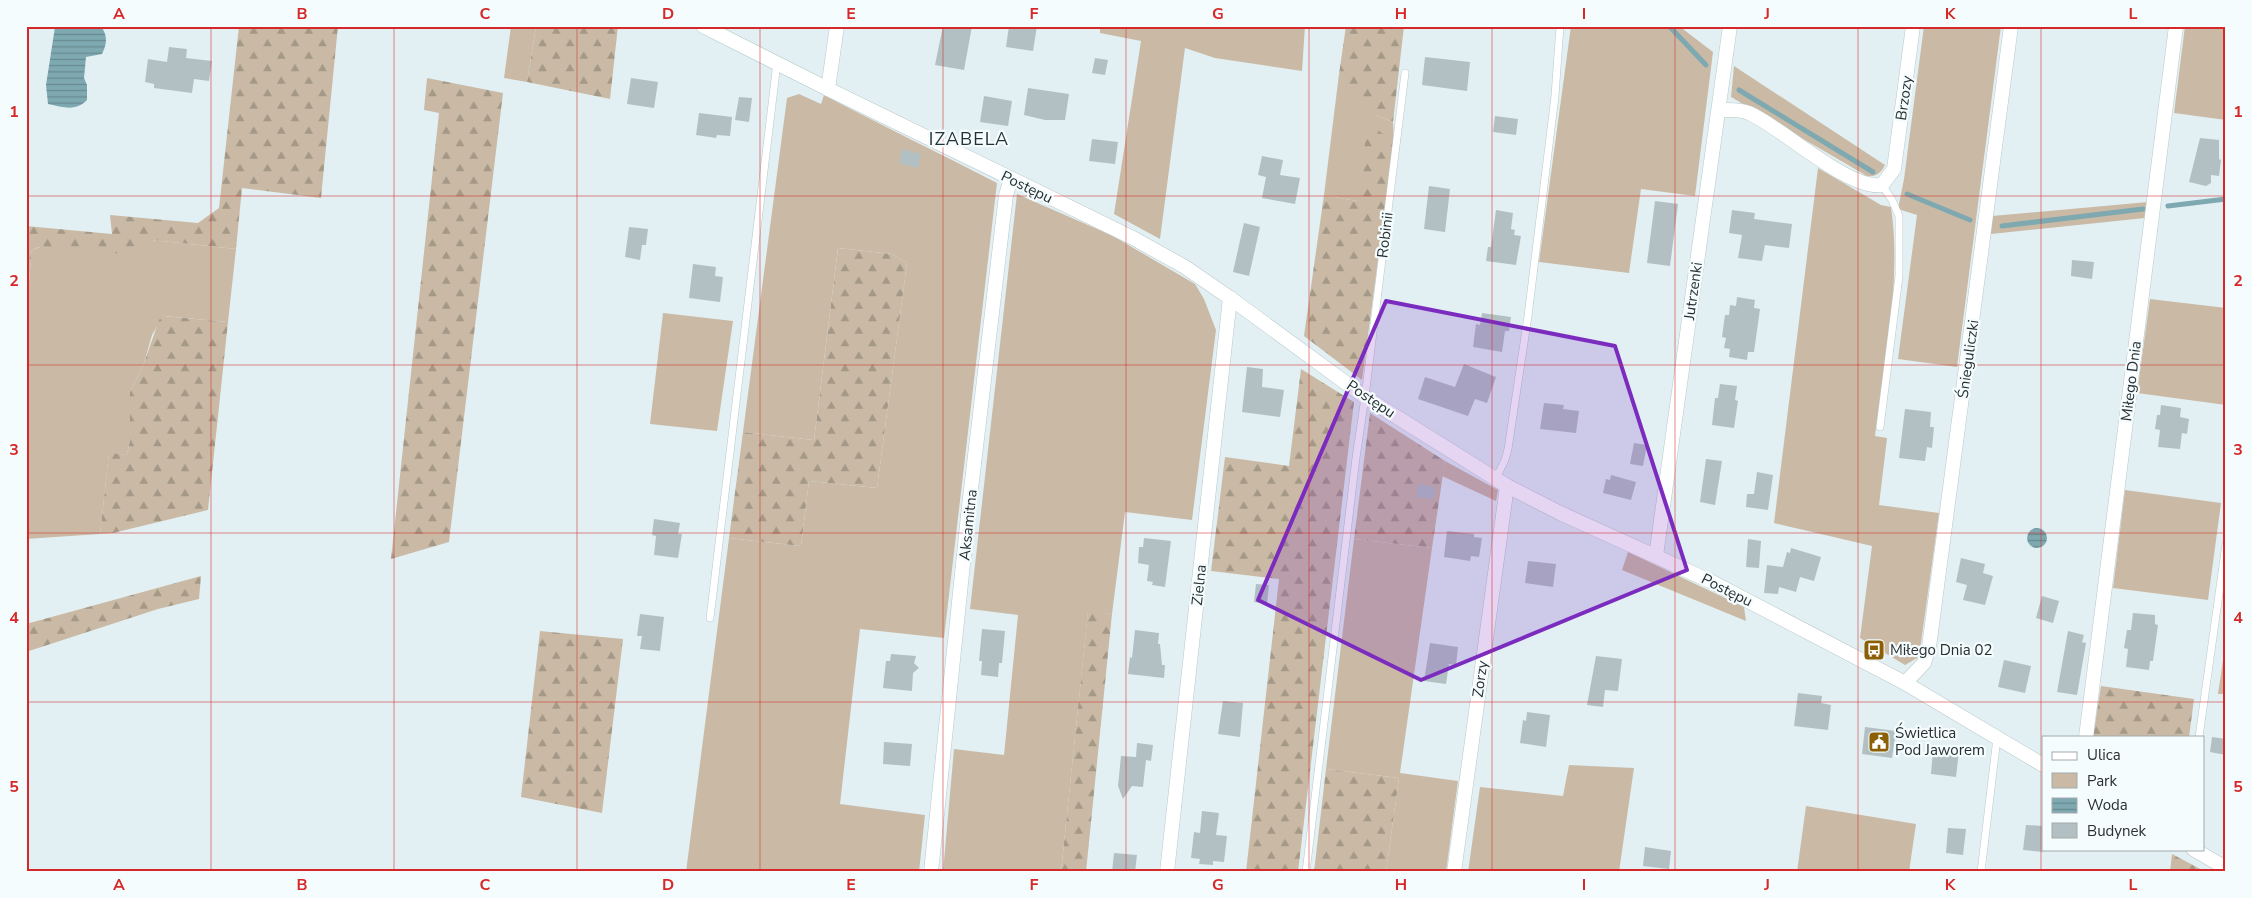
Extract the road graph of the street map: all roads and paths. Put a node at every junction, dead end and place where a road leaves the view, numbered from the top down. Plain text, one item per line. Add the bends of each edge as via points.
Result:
1 (703, 26) edge
2 (837, 26) edge
3 (1560, 26) edge
4 (1730, 26) edge
5 (1914, 26) edge
6 (2011, 26) edge
7 (2176, 26) edge
8 (777, 63) junction
9 (1405, 73) dead end
10 (828, 89) junction
11 (1719, 110) junction
12 (1011, 179) junction
13 (1882, 185) junction
14 (1230, 298) junction
15 (1365, 397) junction
16 (1880, 427) dead end
17 (1501, 482) junction
18 (2226, 544) edge
19 (1656, 556) junction
20 (710, 618) dead end
21 (1905, 683) junction
22 (2086, 736) edge
23 (2199, 736) edge
24 (1996, 738) junction
25 (2042, 764) edge
26 (2195, 850) edge
27 (2226, 868) edge
28 (931, 872) edge
29 (1167, 872) edge
30 (1306, 872) edge
31 (1454, 872) edge
32 (1981, 872) edge

1 - 8 street, Postępu
2 - 10 street
3 - 17 lane via 1555,96 1528,316
4 - 11 street, Jutrzenki
5 - 13 street, Brzozy via 1894,169
6 - 21 street, Śnieguliczki via 1929,647 1924,663
7 - 22 street, Miłego Dnia
8 - 10 street, Postępu
8 - 20 lane
9 - 15 lane, Robinii
10 - 12 street, Postępu
11 - 13 street via 1748,112 1849,176 1872,186
11 - 19 street, Jutrzenki
12 - 14 street, Postępu via 1133,238
12 - 28 street, Aksamitna via 1005,205 969,506
13 - 16 lane via 1899,216 1899,266
14 - 15 street, Postępu
14 - 29 street, Zielna
15 - 17 street, Postępu
15 - 30 lane, Robinii
17 - 19 street, Postępu via 1560,513
17 - 31 street, Zorzy
18 - 23 lane
19 - 21 street, Postępu
21 - 24 street, Postępu
24 - 25 street, Postępu
24 - 32 lane
26 - 27 street

